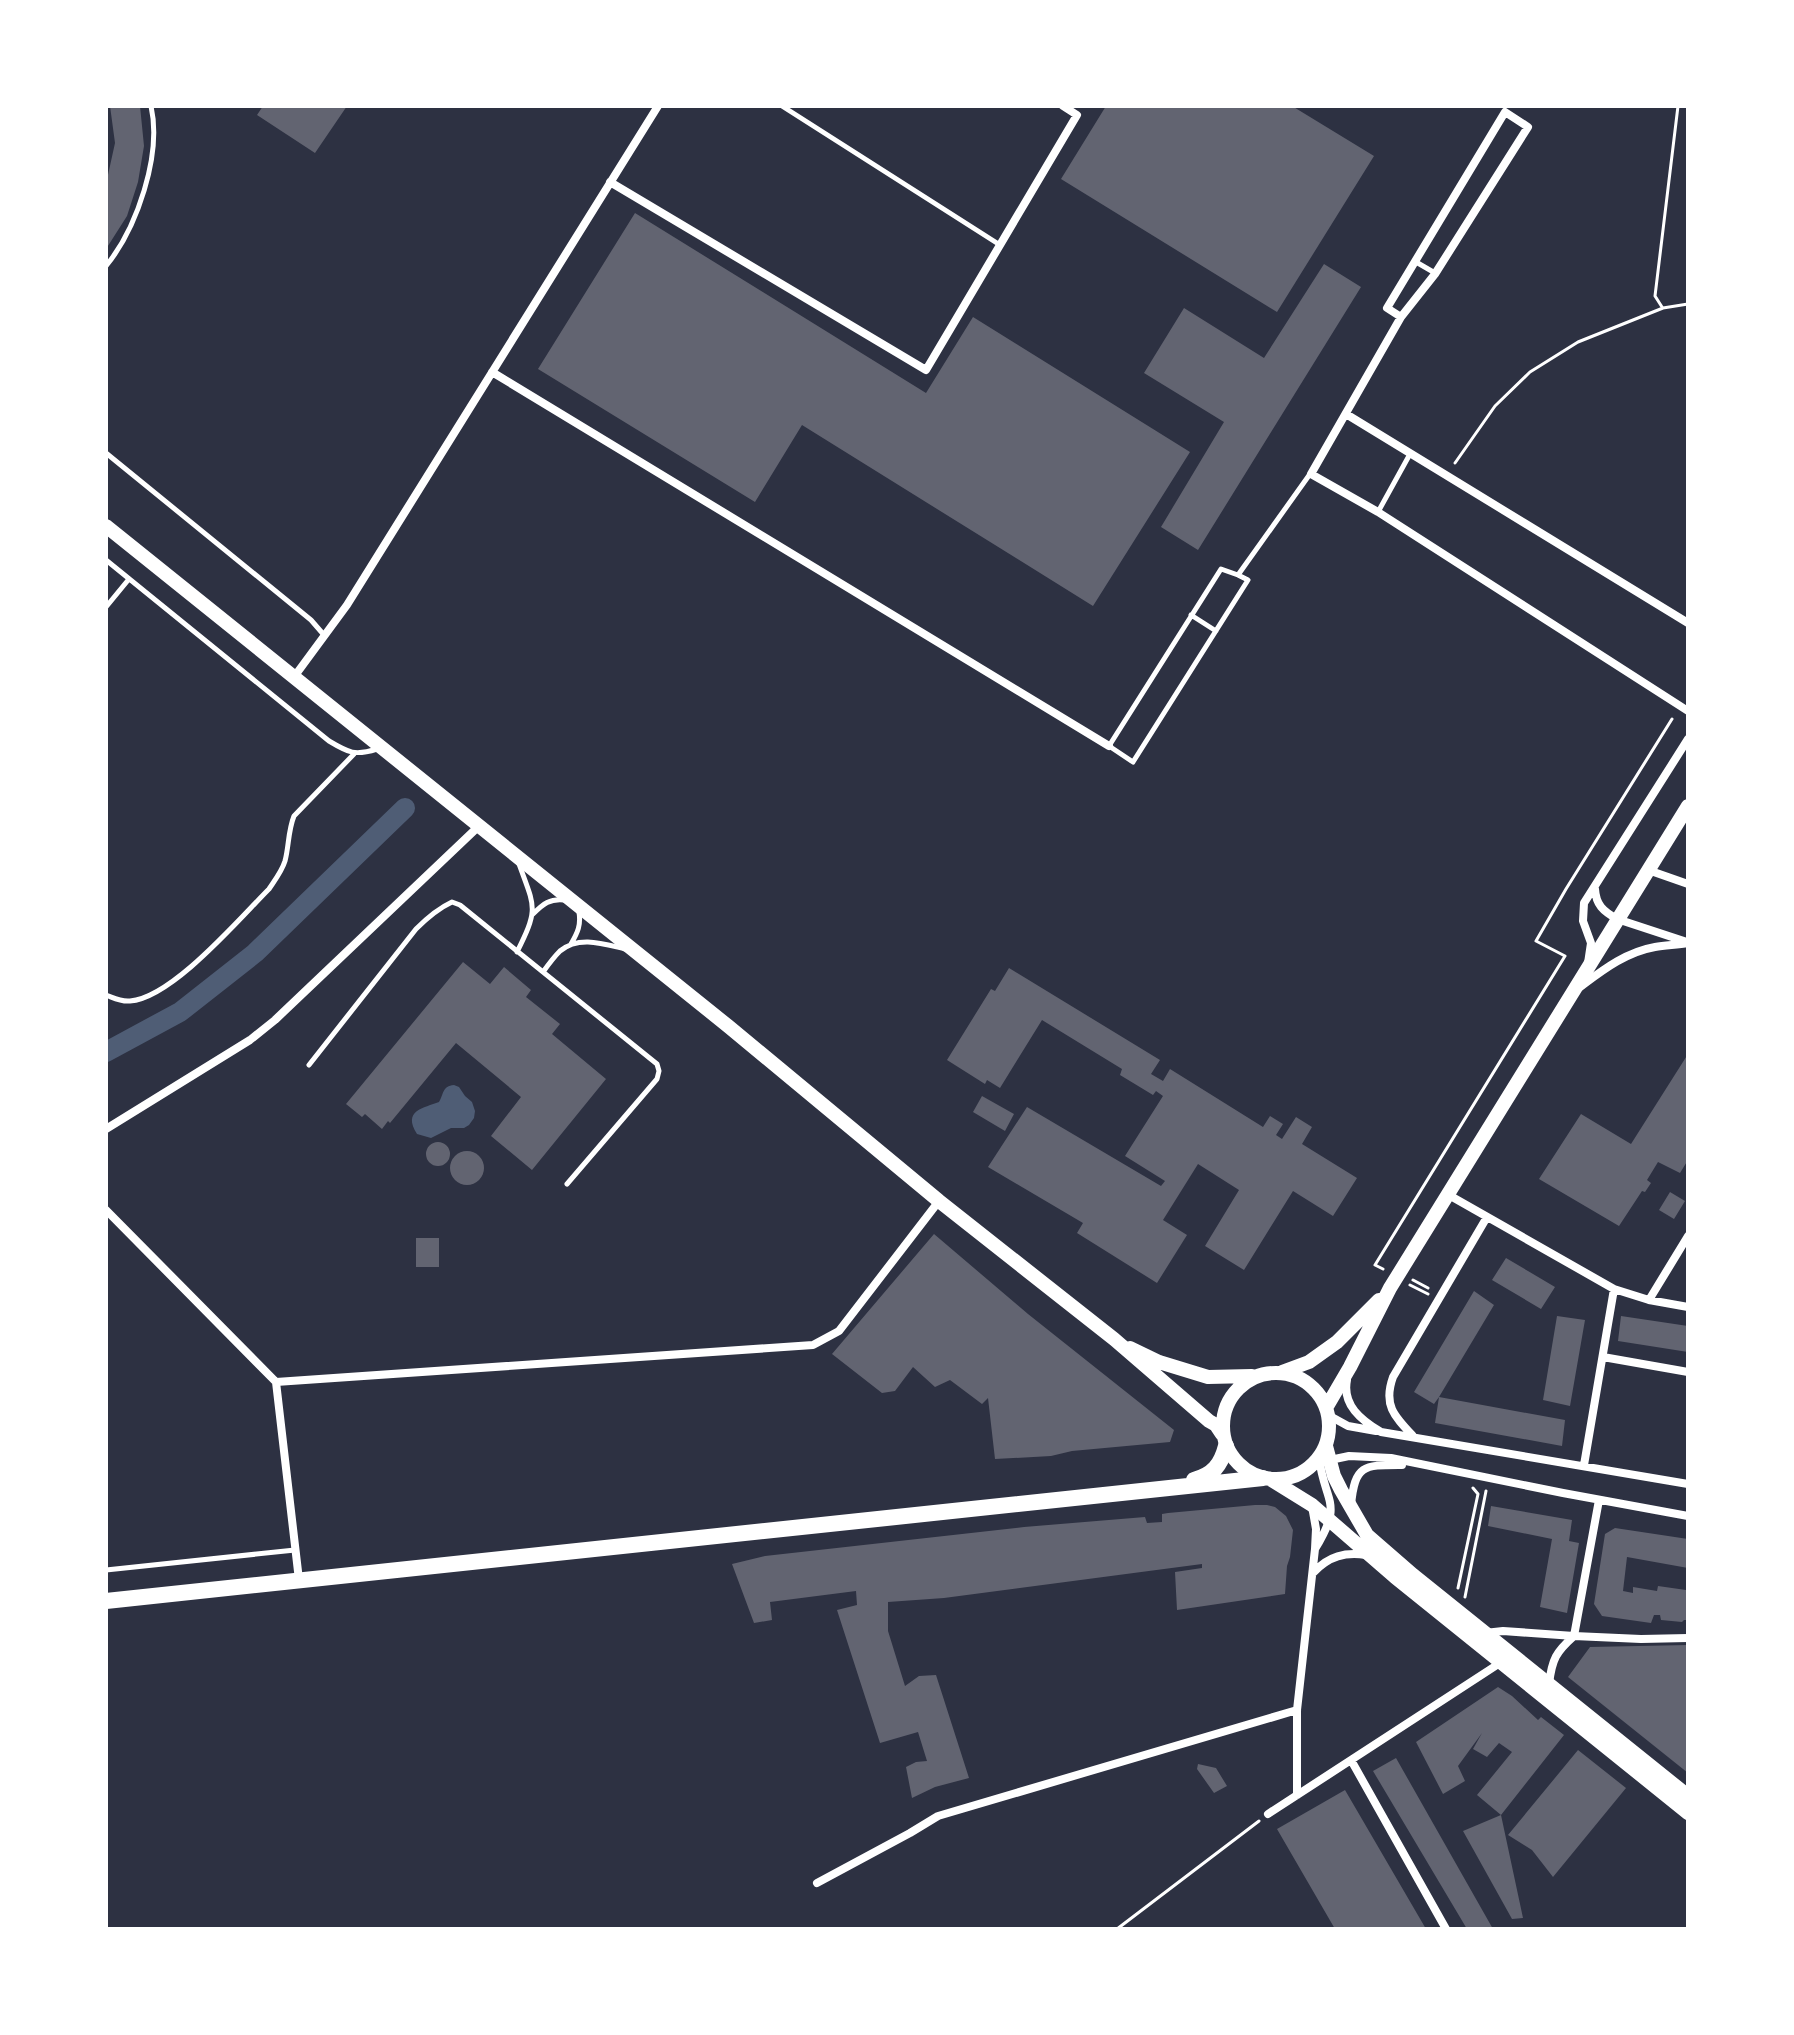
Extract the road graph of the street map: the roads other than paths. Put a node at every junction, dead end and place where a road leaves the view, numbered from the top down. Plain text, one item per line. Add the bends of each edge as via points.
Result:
1 (151, 106) edge
2 (658, 106) edge
3 (782, 106) edge
4 (1063, 106) edge
5 (1495, 106) edge
6 (1505, 112) junction
7 (610, 182) junction
8 (1001, 245) junction
9 (1415, 262) junction
10 (106, 266) edge
11 (1435, 274) junction
12 (1401, 317) junction
13 (492, 372) junction
14 (1346, 414) junction
15 (106, 453) edge
16 (1410, 454) junction
17 (1311, 474) junction
18 (1378, 512) junction
19 (106, 526) edge
20 (106, 560) edge
21 (1238, 575) junction
22 (129, 579) junction
23 (106, 607) edge
24 (1191, 615) junction
25 (1688, 623) edge
26 (1216, 631) junction
27 (325, 636) junction
28 (294, 677) junction
29 (1684, 708) edge
30 (1688, 739) edge
31 (1109, 746) junction
32 (381, 747) junction
33 (354, 754) junction
34 (1688, 806) edge
35 (479, 826) junction
36 (516, 856) junction
37 (1648, 870) junction
38 (1688, 884) edge
39 (1595, 887) junction
40 (576, 904) junction
41 (533, 914) junction
42 (1617, 919) junction
43 (1688, 943) edge
44 (571, 945) junction
45 (517, 952) junction
46 (636, 952) junction
47 (1588, 967) junction
48 (543, 972) junction
49 (1572, 992) junction
50 (106, 995) edge
51 (309, 1065) dead end
52 (106, 1129) edge
53 (567, 1184) dead end
54 (1447, 1194) junction
55 (939, 1201) junction
56 (106, 1210) edge
57 (1487, 1217) junction
58 (1688, 1236) edge
59 (1395, 1279) junction
60 (1614, 1289) junction
61 (1649, 1300) junction
62 (1688, 1307) edge
63 (1114, 1339) junction
64 (1603, 1357) junction
65 (1350, 1367) junction
66 (1282, 1372) junction
67 (1688, 1372) edge
68 (1256, 1375) junction
69 (276, 1382) junction
70 (1327, 1411) junction
71 (1381, 1432) junction
72 (1413, 1437) junction
73 (1224, 1440) junction
74 (1321, 1459) junction
75 (1421, 1465) junction
76 (1584, 1465) junction
77 (1266, 1478) junction
78 (1688, 1484) edge
79 (1172, 1487) junction
80 (1599, 1500) junction
81 (1312, 1505) junction
82 (1350, 1509) junction
83 (1688, 1516) edge
84 (1330, 1521) junction
85 (1315, 1549) junction
86 (295, 1550) junction
87 (1372, 1556) junction
88 (106, 1570) edge
89 (1313, 1572) junction
90 (299, 1580) junction
91 (106, 1601) edge
92 (1485, 1633) junction
93 (1574, 1636) junction
94 (1688, 1638) edge
95 (1500, 1663) junction
96 (1549, 1684) junction
97 (1297, 1710) junction
98 (1351, 1760) junction
99 (1297, 1795) junction
100 (1688, 1796) edge
101 (1688, 1813) edge
102 (1268, 1814) road end
103 (817, 1883) dead end
104 (1446, 1929) edge

1 - 10 lane via 153,144 147,181 135,219
2 - 7 street
3 - 8 lane
4 - 8 street via 1077,115
5 - 6 street
6 - 9 street
6 - 11 street via 1528,127
7 - 8 street via 926,370
7 - 13 street
9 - 11 lane
9 - 12 street via 1387,308
11 - 12 street
12 - 14 street
13 - 27 street
13 - 31 street
14 - 16 street
14 - 17 street
15 - 27 lane
16 - 18 lane
16 - 25 street
17 - 18 street
17 - 21 lane
18 - 29 street
19 - 28 main road
20 - 22 lane
21 - 24 lane via 1221,569
21 - 26 lane via 1248,580
22 - 23 lane
22 - 33 lane via 329,741
24 - 26 lane
24 - 31 lane
26 - 31 lane via 1133,762
27 - 28 street
28 - 32 main road
30 - 39 street
32 - 33 lane
32 - 35 main road
33 - 50 lane via 294,816 285,862 269,889 184,973 139,999
34 - 37 main road
35 - 36 main road
35 - 52 street via 275,1020
36 - 40 main road
36 - 41 lane
37 - 38 street
37 - 42 main road
39 - 42 street via 1596,901
39 - 47 street via 1584,903 1583,921 1591,943
40 - 41 lane via 552,900
40 - 44 lane via 580,924
40 - 46 main road
41 - 45 lane
42 - 43 street
42 - 47 main road
43 - 49 street via 1629,954
44 - 46 lane via 600,943
44 - 48 lane
45 - 48 lane
45 - 51 lane via 460,905 443,906 416,929
46 - 55 main road
47 - 49 main road
48 - 53 lane via 657,1064 659,1071
49 - 54 main road
54 - 57 street
54 - 59 main road
55 - 63 main road
55 - 69 street via 839,1331 813,1345
56 - 69 street
57 - 60 street
57 - 72 street via 1389,1388 1390,1406
58 - 61 street
59 - 65 main road
59 - 66 main road via 1337,1342 1309,1362
60 - 61 street
60 - 64 street
61 - 62 street
63 - 68 main road via 1159,1362 1208,1377
63 - 73 main road via 1216,1425
64 - 67 street
64 - 76 street
65 - 70 main road
65 - 71 street via 1348,1401 1364,1422
66 - 68 main road
66 - 70 main road via 1312,1386
68 - 73 main road via 1243,1382 1225,1407
69 - 86 street
70 - 71 street via 1348,1426
70 - 74 main road via 1329,1432
71 - 72 street
72 - 76 street
73 - 77 main road via 1234,1460
73 - 79 main road via 1222,1460 1204,1477
74 - 75 street via 1373,1456
74 - 77 main road via 1296,1475
74 - 82 main road
74 - 84 street via 1332,1505
75 - 80 street
75 - 82 street via 1364,1469 1353,1486
76 - 78 street
77 - 79 main road
77 - 81 main road
79 - 90 main road
80 - 83 street
80 - 93 street
81 - 84 main road
81 - 85 street
82 - 92 main road via 1367,1535 1462,1608
84 - 85 street
84 - 87 main road
85 - 89 street
86 - 88 lane
86 - 90 street
87 - 89 street via 1340,1555
87 - 95 main road
89 - 97 street
90 - 91 main road
92 - 93 street
92 - 96 main road
93 - 94 street
93 - 96 street via 1552,1660
95 - 98 street
95 - 101 main road
96 - 100 main road
97 - 99 street
97 - 103 street via 938,1816
98 - 99 street
98 - 104 street
99 - 102 street

